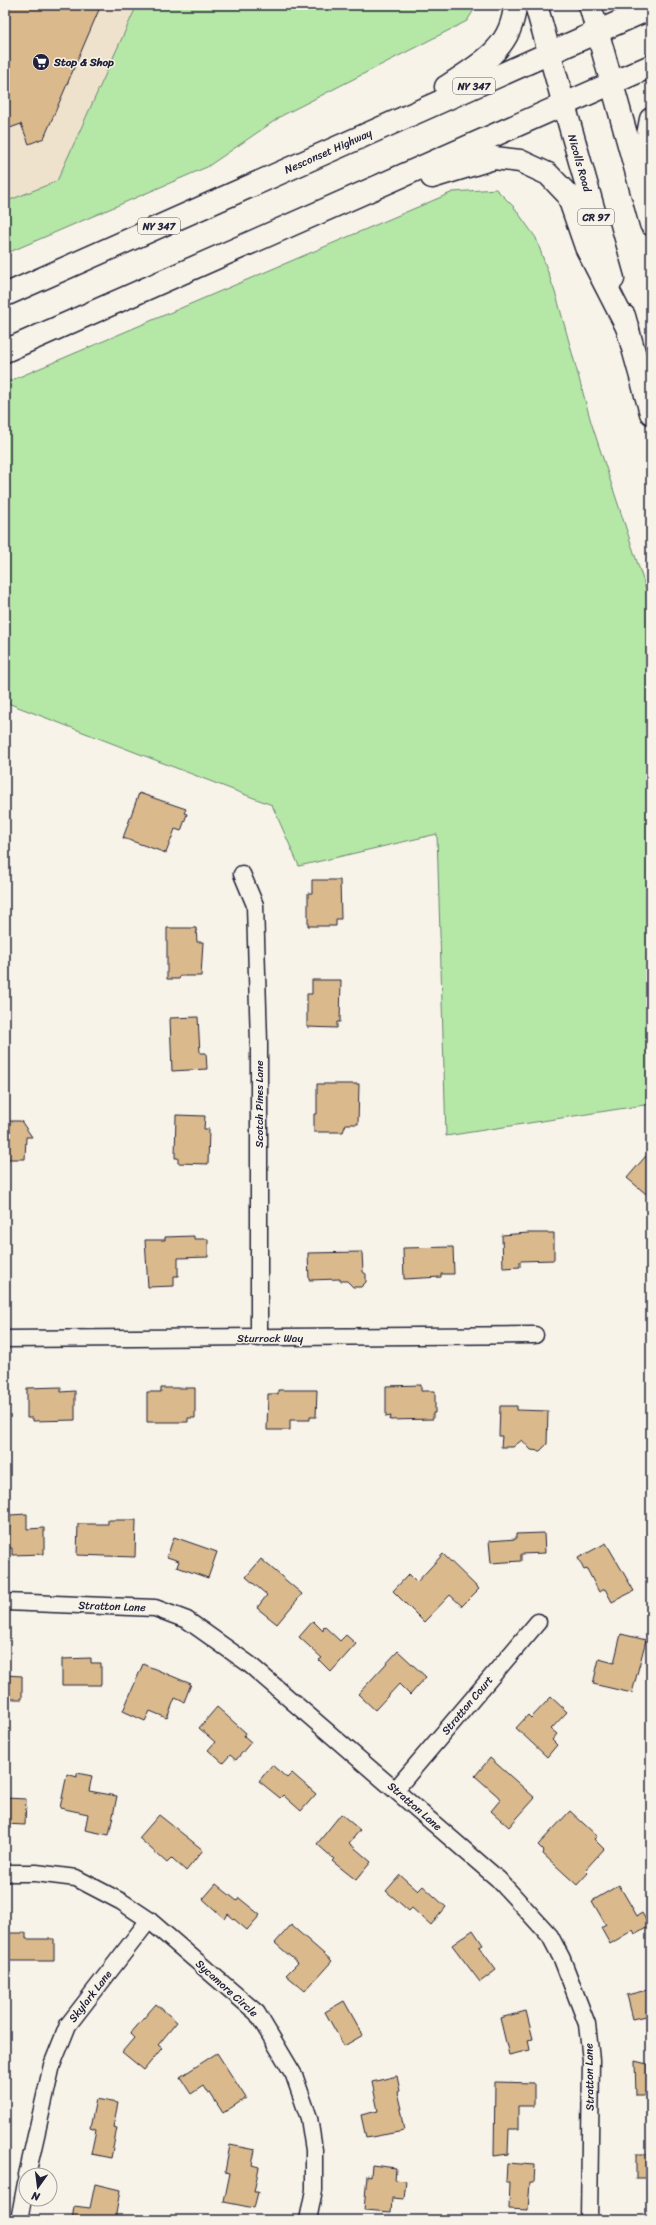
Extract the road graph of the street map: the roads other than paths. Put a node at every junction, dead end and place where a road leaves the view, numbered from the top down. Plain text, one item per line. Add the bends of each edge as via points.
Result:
1 (515, 5) edge
2 (536, 5) edge
3 (590, 5) edge
4 (651, 8) edge
5 (597, 32) junction
6 (549, 52) junction
7 (651, 66) edge
8 (612, 84) junction
9 (564, 104) junction
10 (399, 119) junction
11 (651, 119) edge
12 (651, 162) edge
13 (307, 217) junction
14 (651, 224) edge
15 (5, 294) edge
16 (628, 329) junction
17 (5, 351) edge
18 (651, 414) edge
19 (242, 874) dead end
20 (535, 1335) dead end
21 (259, 1338) junction
22 (5, 1339) edge
23 (5, 1602) edge
24 (538, 1622) dead end
25 (396, 1789) junction
26 (5, 1873) edge
27 (149, 1920) junction
28 (30, 2167) edge
29 (21, 2207) edge
30 (19, 2220) edge
31 (308, 2220) edge
32 (589, 2220) edge

1 - 10 highway via 511,27 493,54
2 - 6 highway, Nicolls Road / CR 97
3 - 5 highway
4 - 5 highway, Nesconset Highway / NY 347
5 - 6 highway, Nesconset Highway / NY 347
5 - 8 highway
6 - 9 highway, Nicolls Road / CR 97
6 - 10 highway, Nesconset Highway / NY 347
7 - 8 highway
8 - 9 highway
8 - 14 highway
9 - 13 highway
9 - 16 highway, Nicolls Road / CR 97
10 - 15 highway, Nesconset Highway / NY 347
11 - 12 highway via 648,135
13 - 16 highway via 478,162 504,158 530,164 556,181 568,195 586,247
13 - 17 highway
16 - 18 highway, Nicolls Road / CR 97
19 - 21 street, Scotch Pines Lane via 255,905 259,1042
20 - 21 street, Sturrock Way
21 - 22 street, Sturrock Way
23 - 25 street, Stratton Lane via 155,1608 187,1620 249,1664
24 - 25 street, Stratton Court
25 - 32 street, Stratton Lane via 498,1879 550,1936 562,1959 587,2024 591,2060
26 - 27 street, Sycamore Circle via 36,1873 76,1878 122,1902
27 - 28 street, Skylark Lane via 68,2025 52,2065
27 - 31 street, Sycamore Circle via 258,2013 294,2075 309,2118 314,2150 314,2190
29 - 30 street

